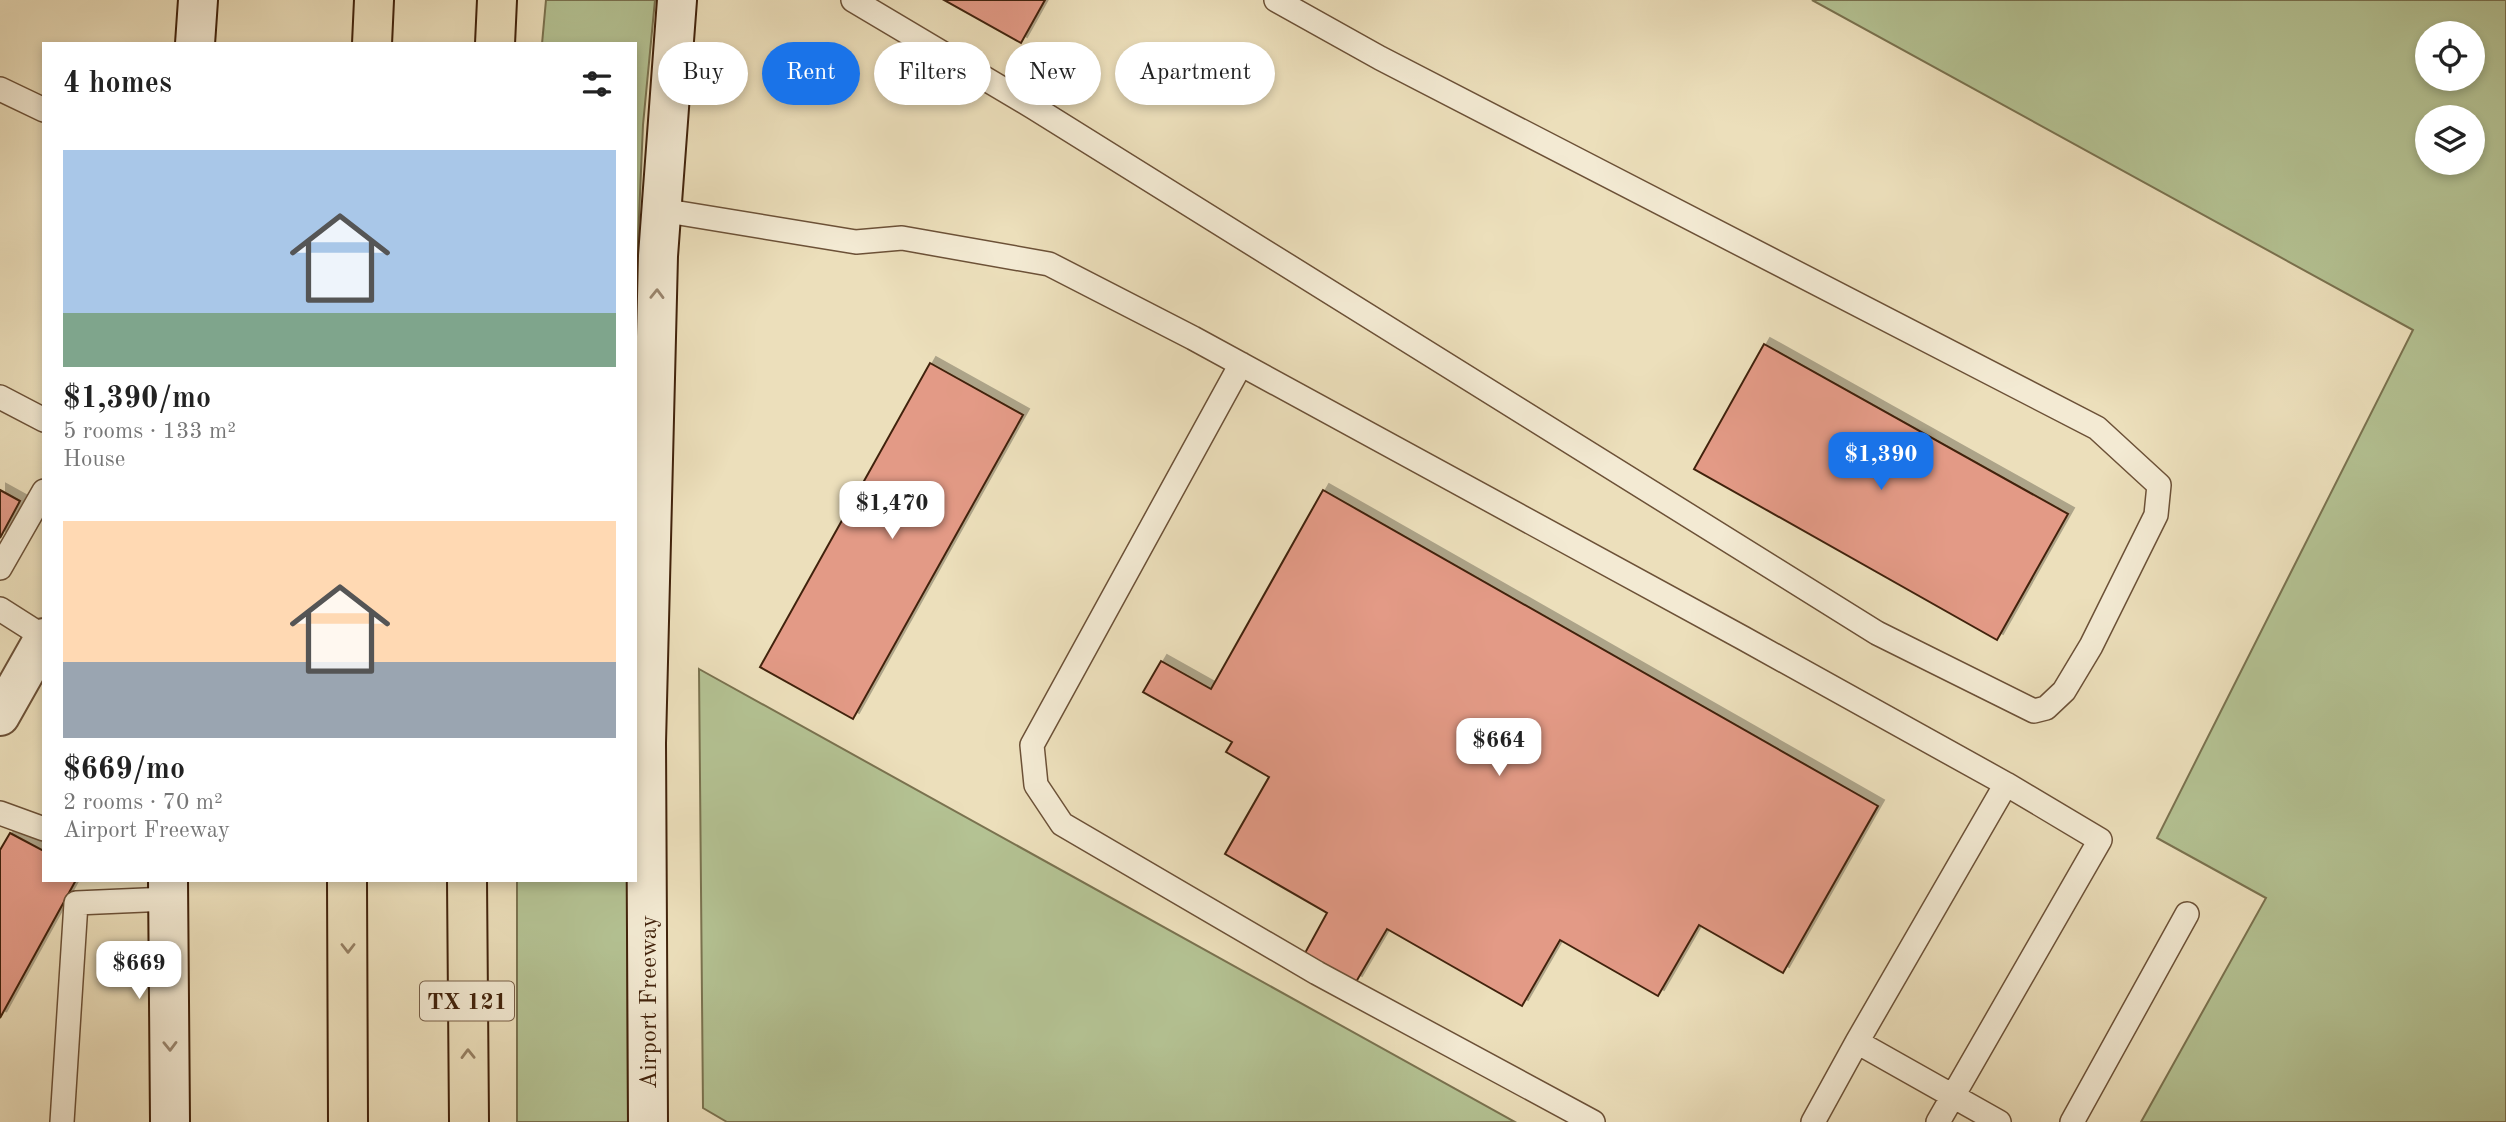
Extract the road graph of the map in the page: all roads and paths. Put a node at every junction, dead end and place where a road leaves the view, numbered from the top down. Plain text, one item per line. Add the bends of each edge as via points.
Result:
1 (198, 0) edge
2 (374, 0) edge
3 (497, 0) edge
4 (677, 0) edge
5 (853, 0) edge
6 (1276, 0) edge
7 (195, 42) edge
8 (372, 42) edge
9 (495, 42) edge
10 (0, 89) edge
11 (42, 109) edge
12 (661, 210) junction
13 (1241, 364) junction
14 (0, 397) edge
15 (42, 419) edge
16 (42, 494) edge
17 (0, 568) edge
18 (0, 609) edge
19 (42, 636) edge
20 (42, 641) edge
21 (0, 716) edge
22 (2006, 784) junction
23 (0, 813) edge
24 (42, 828) edge
25 (347, 882) edge
26 (467, 882) edge
27 (168, 890) edge
28 (94, 891) edge
29 (2187, 914) dead end
30 (1857, 1042) junction
31 (1953, 1095) junction
32 (62, 1122) edge
33 (170, 1122) edge
34 (348, 1122) edge
35 (469, 1122) edge
36 (648, 1122) edge
37 (1593, 1122) edge
38 (1813, 1122) edge
39 (1938, 1122) edge
40 (1999, 1122) edge
41 (2072, 1122) edge

1 - 7 main road
2 - 8 highway
3 - 9 highway
4 - 12 main road, Airport Freeway
5 - 6 lane via 1033,107 1877,633 2034,711 2046,708 2064,691 2156,514 2159,485 2097,428
10 - 11 lane
12 - 13 lane via 856,242 902,238 1049,264
36 -> 12 main road, Airport Freeway via 646,743
13 - 22 lane
13 - 37 lane via 1032,745 1036,785 1062,824 1317,973
14 - 15 lane
16 - 17 lane
18 - 19 lane
20 - 21 main road
22 - 30 lane
22 - 31 lane via 2100,840
23 - 24 lane
25 -> 34 highway
35 -> 26 highway, TX 121
27 - 28 lane
27 -> 33 main road
28 - 32 lane via 76,903
29 - 41 lane
30 - 31 lane
30 - 38 lane
31 - 39 lane
31 - 40 lane

